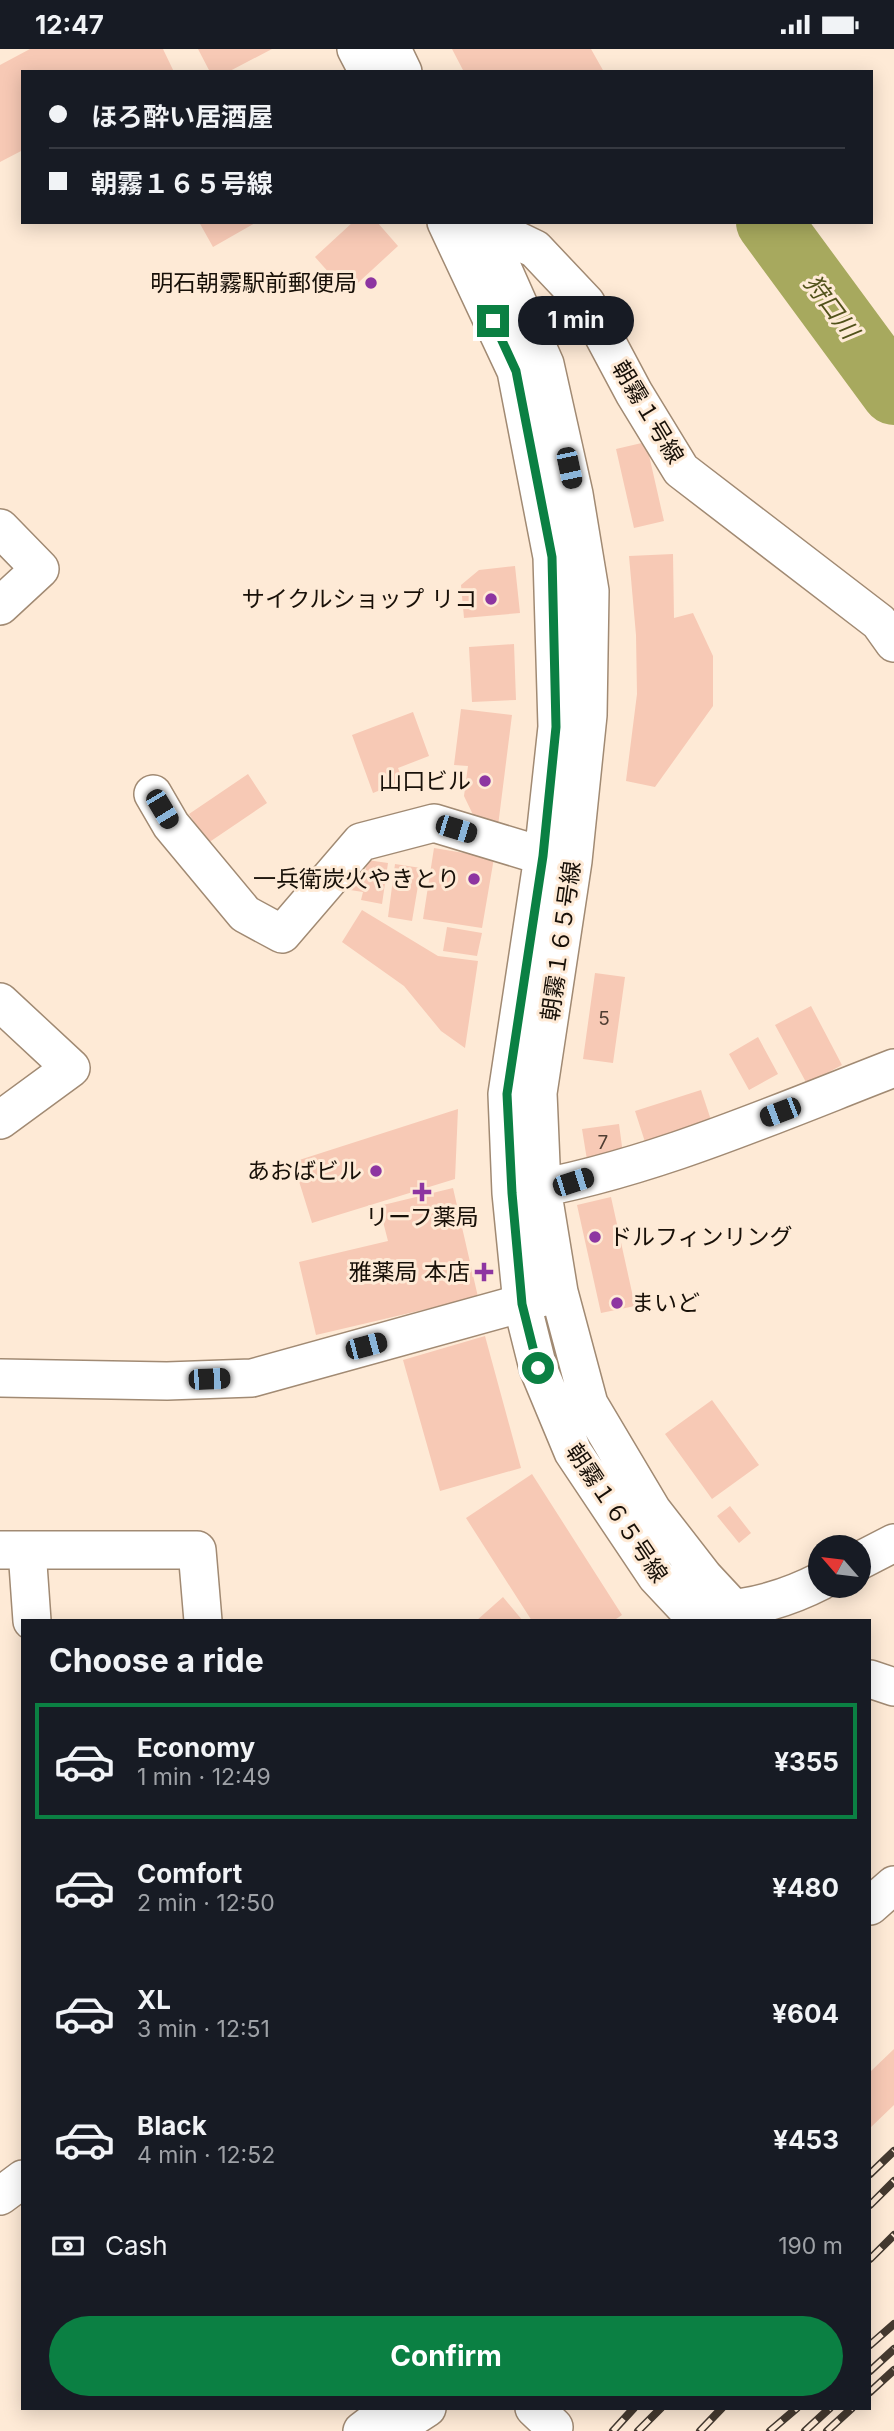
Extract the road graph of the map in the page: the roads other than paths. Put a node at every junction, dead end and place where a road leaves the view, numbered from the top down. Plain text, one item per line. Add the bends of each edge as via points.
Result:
1 (356, 49) edge
2 (392, 49) edge
3 (367, 70) edge
4 (402, 70) edge
5 (447, 224) edge
6 (482, 224) edge
7 (484, 224) edge
8 (0, 528) edge
9 (0, 606) edge
10 (894, 643) edge
11 (153, 794) dead end
12 (558, 858) junction
13 (0, 1002) edge
14 (894, 1068) edge
15 (0, 1120) edge
16 (527, 1190) junction
17 (559, 1293) junction
18 (522, 1304) junction
19 (0, 1378) edge
20 (894, 1543) edge
21 (14, 1550) edge
22 (872, 1554) edge
23 (808, 1588) edge
24 (676, 1614) edge
25 (740, 1615) edge
26 (31, 1619) edge
27 (203, 1619) edge
28 (871, 1679) edge
29 (894, 1687) edge
30 (894, 1885) edge
31 (871, 1905) edge
32 (21, 2180) edge
33 (0, 2196) edge
34 (423, 2410) edge
35 (362, 2431) edge

1 - 3 street
2 - 4 street
5 - 12 street, 朝霧１６５号線 via 516,371 552,557
6 - 12 street, 朝霧１６５号線 via 545,364 590,591 588,715
7 - 10 street, 朝霧１号線 via 535,250 586,303 681,470 879,622
8 - 9 street via 40,569
11 - 12 street via 171,825 245,914 282,934 361,842 434,823
12 - 16 street, 朝霧１６５号線
13 - 15 street via 71,1068
14 - 16 street via 735,1130 573,1182
16 - 17 street, 朝霧１６５号線
16 - 18 street, 朝霧１６５号線
17 - 18 street
17 - 25 street, 朝霧１６５号線 via 589,1404 652,1510
18 - 19 street via 252,1378
18 - 24 street, 朝霧１６５号線 via 538,1368 573,1452 656,1576
20 - 22 street
21 - 26 street
21 - 27 street via 197,1551
23 - 25 street
24 - 25 street
28 - 29 street
30 - 31 street
32 - 33 street
34 - 35 street via 413,2417 387,2412

